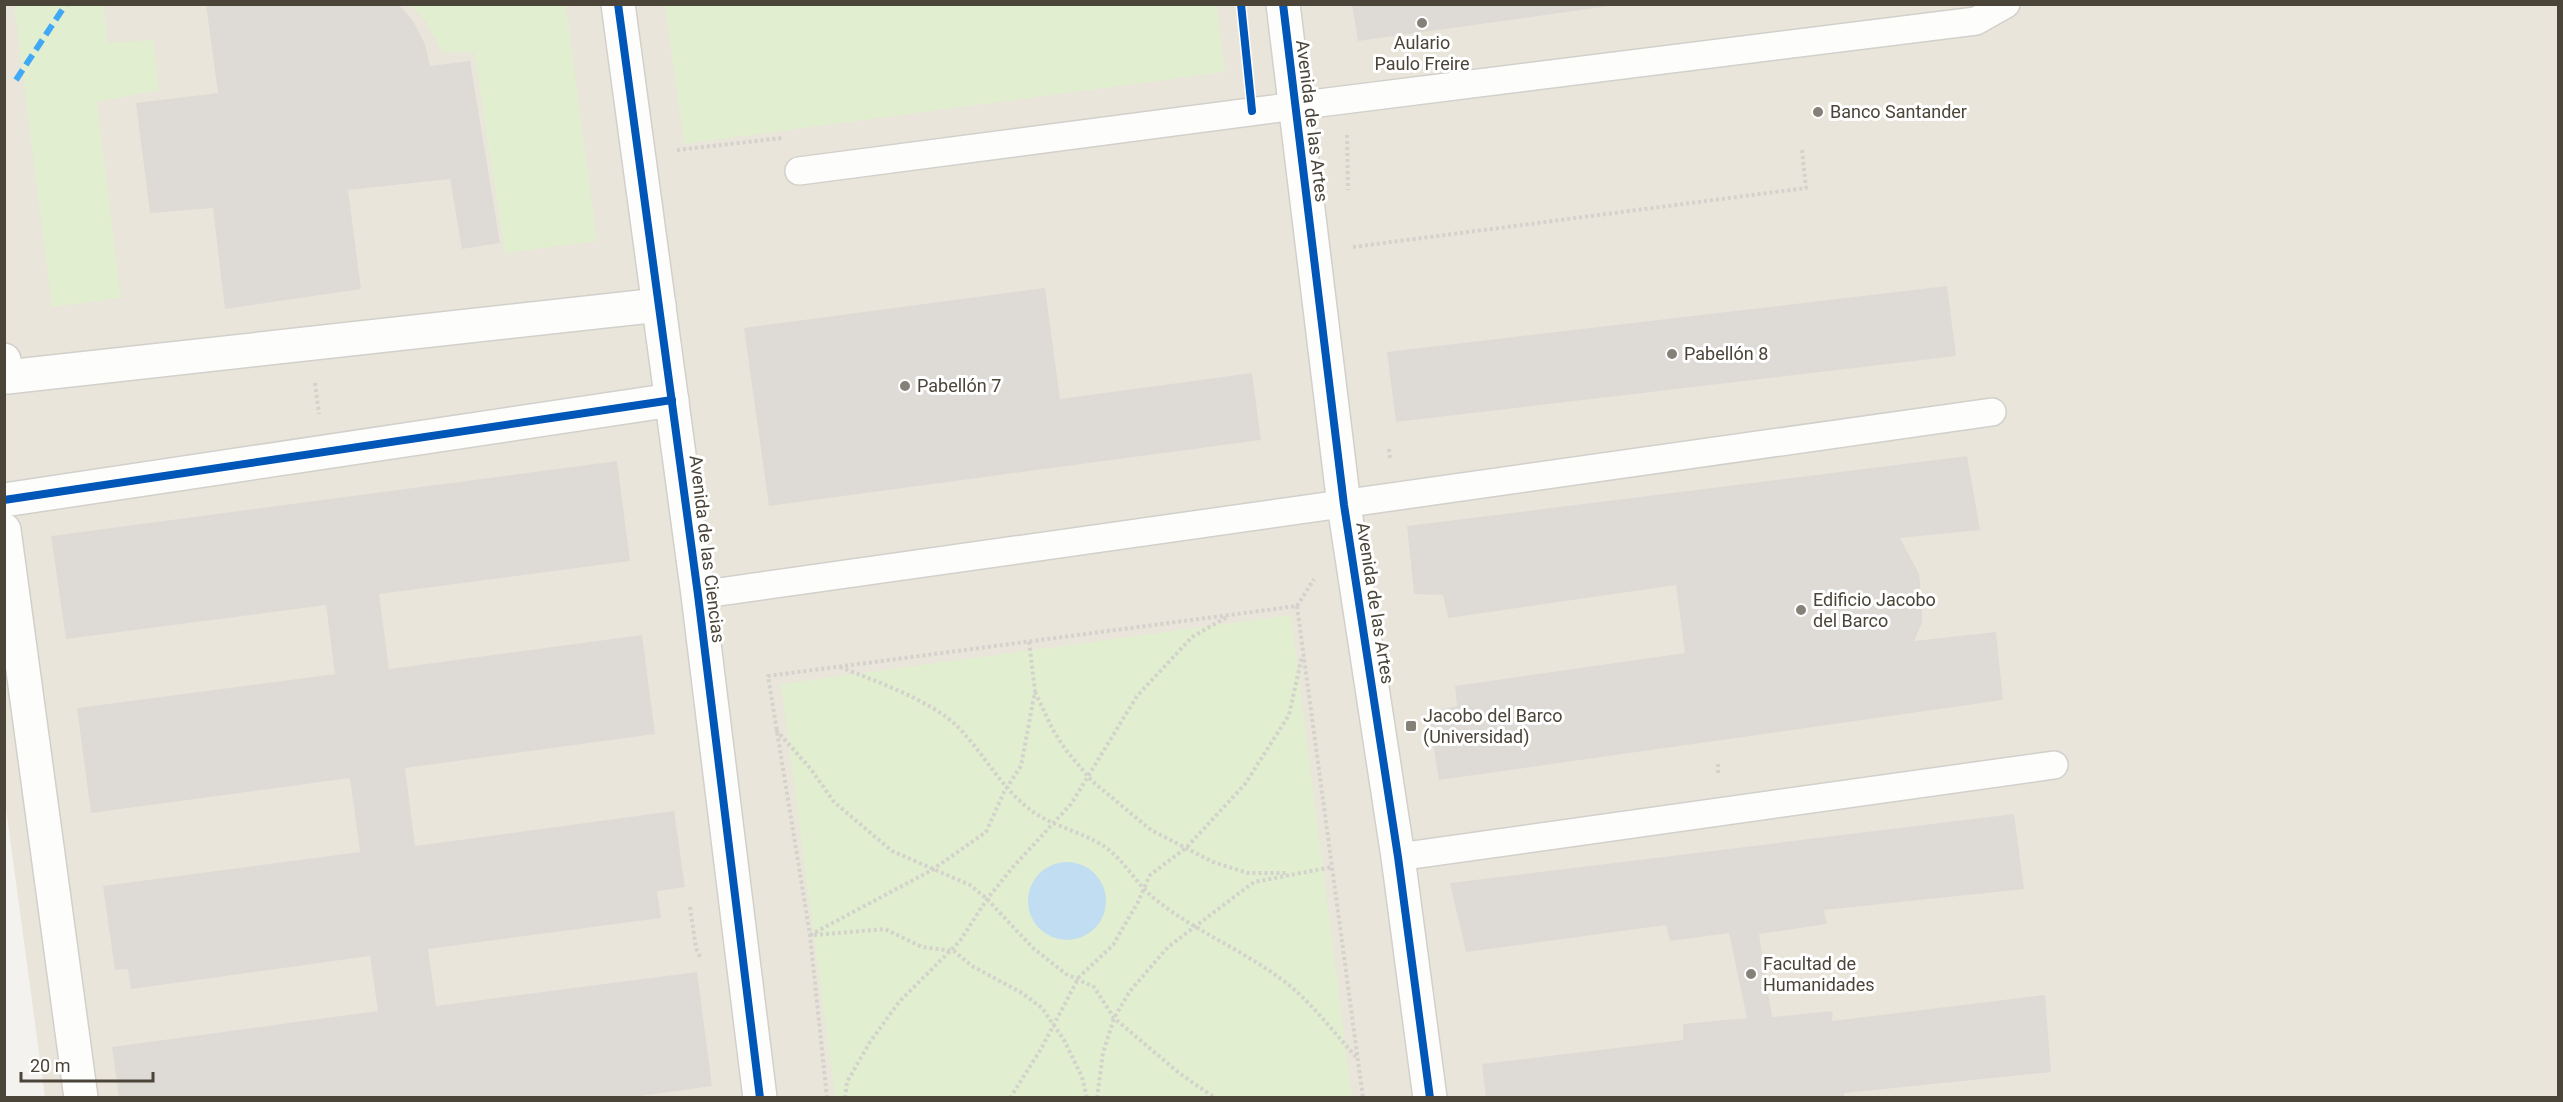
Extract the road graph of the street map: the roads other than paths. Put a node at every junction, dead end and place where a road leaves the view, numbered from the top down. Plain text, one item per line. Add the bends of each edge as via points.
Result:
1 (618, 4) edge
2 (1283, 4) edge
3 (2006, 4) edge
4 (1295, 105) junction
5 (799, 171) dead end
6 (659, 305) junction
7 (5, 372) edge
8 (672, 400) junction
9 (1992, 412) dead end
10 (4, 500) edge
11 (1344, 505) junction
12 (4, 530) edge
13 (698, 595) junction
14 (2054, 765) dead end
15 (1398, 857) junction
16 (81, 1098) edge
17 (760, 1098) edge
18 (1430, 1098) edge

1 - 6 street, Avenida de las Ciencias
2 - 4 street, Avenida de las Artes
3 - 4 lane via 1976,21
4 - 5 lane
4 - 11 street, Avenida de las Artes
6 - 7 street via 309,344
6 - 8 street, Avenida de las Ciencias
8 - 10 street
8 - 13 street, Avenida de las Ciencias
9 - 11 lane
11 - 13 lane
11 - 15 street, Avenida de las Artes
12 - 16 street
13 - 17 street, Avenida de las Ciencias
14 - 15 lane
15 - 18 street, Avenida de las Artes

